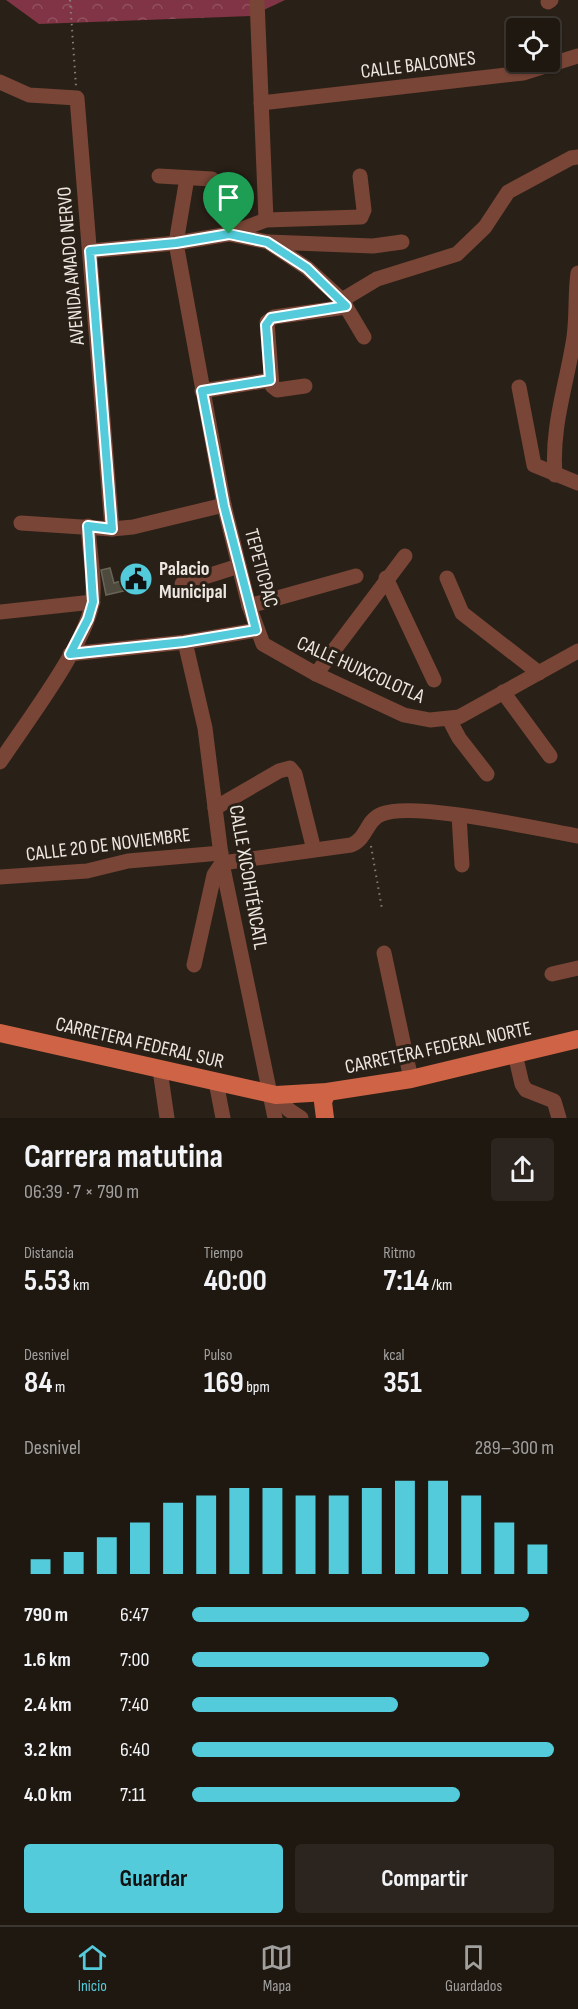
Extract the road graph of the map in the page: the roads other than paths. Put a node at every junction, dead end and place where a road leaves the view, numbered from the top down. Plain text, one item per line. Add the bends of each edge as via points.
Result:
1 (257, 0) edge
2 (578, 56) edge
3 (0, 82) edge
4 (261, 103) junction
5 (578, 157) edge
6 (159, 176) dead end
7 (360, 176) dead end
8 (187, 178) junction
9 (212, 179) dead end
10 (266, 220) junction
11 (229, 234) junction
12 (267, 242) junction
13 (402, 242) dead end
14 (176, 243) junction
15 (90, 251) junction
16 (578, 273) edge
17 (344, 303) junction
18 (364, 337) dead end
19 (270, 380) junction
20 (305, 386) dead end
21 (519, 387) dead end
22 (202, 391) junction
23 (555, 475) junction
24 (578, 483) edge
25 (224, 506) junction
26 (21, 523) dead end
27 (88, 526) junction
28 (112, 529) junction
29 (405, 556) dead end
30 (239, 566) junction
31 (357, 576) dead end
32 (386, 578) junction
33 (447, 578) dead end
34 (182, 584) dead end
35 (93, 602) junction
36 (249, 606) junction
37 (0, 612) edge
38 (259, 635) junction
39 (184, 642) junction
40 (578, 651) edge
41 (70, 654) junction
42 (539, 673) junction
43 (316, 674) junction
44 (434, 680) dead end
45 (503, 692) junction
46 (449, 719) junction
47 (550, 756) dead end
48 (0, 762) edge
49 (487, 774) dead end
50 (215, 808) junction
51 (459, 816) junction
52 (578, 836) edge
53 (312, 842) dead end
54 (221, 858) junction
55 (462, 866) dead end
56 (0, 877) edge
57 (384, 953) dead end
58 (194, 965) dead end
59 (578, 968) edge
60 (552, 974) dead end
61 (0, 1033) edge
62 (578, 1039) edge
63 (515, 1054) junction
64 (160, 1070) junction
65 (411, 1079) junction
66 (216, 1082) junction
67 (327, 1092) junction
68 (273, 1095) junction
69 (167, 1118) edge
70 (223, 1118) edge
71 (274, 1118) edge
72 (301, 1118) edge
73 (325, 1118) edge
74 (559, 1118) edge

1 - 4 street
2 - 4 street, CALLE BALCONES via 523,73
3 - 15 street, AVENIDA AMADO NERVO via 29,95 77,98
4 - 10 street
5 - 17 street via 508,192 485,227 457,254 377,279
6 - 8 street
7 - 10 street via 364,210 361,217
8 - 9 street
8 - 14 street, TEPETICPAC
10 - 11 street
11 - 12 street
11 - 14 street
12 - 13 street via 373,246
12 - 17 street via 307,268
14 - 15 street
14 - 22 street, TEPETICPAC
15 - 28 street, AVENIDA AMADO NERVO
16 - 23 street via 573,339 553,448
17 - 18 street
17 - 19 street via 268,320
19 - 20 street via 277,390
19 - 22 street
21 - 23 street via 534,465
22 - 25 street, TEPETICPAC
23 - 24 street
25 - 28 street
25 - 30 street, TEPETICPAC
26 - 27 street
27 - 28 street
27 - 35 street
29 - 32 street
30 - 34 street
30 - 36 street, TEPETICPAC
31 - 36 street
32 - 43 street
32 - 44 street
33 - 42 street via 462,613
35 - 37 street
35 - 41 street
36 - 38 street, TEPETICPAC
38 - 39 street
38 - 43 street, CALLE HUIXCOLOTLA via 270,650
39 - 41 street
39 - 50 street, CALLE XICOHTÉNCATL via 205,728
40 - 42 street, CALLE HUIXCOLOTLA
41 - 48 street
42 - 45 street, CALLE HUIXCOLOTLA
43 - 46 street, CALLE HUIXCOLOTLA via 416,719
45 - 46 street, CALLE HUIXCOLOTLA
45 - 47 street
46 - 49 street
50 - 53 street via 290,768 295,774
50 - 54 street, CALLE XICOHTÉNCATL
51 - 52 street
51 - 54 street, CALLE 20 DE NOVIEMBRE via 395,811 372,820 363,837 351,845
51 - 55 street
54 - 56 street, CALLE 20 DE NOVIEMBRE via 128,861 87,872
54 - 58 street
54 - 68 street, CALLE XICOHTÉNCATL
57 - 65 street
59 - 60 street
61 - 64 main road, CARRETERA FEDERAL SUR
62 - 63 main road, CARRETERA FEDERAL NORTE
63 - 65 main road, CARRETERA FEDERAL NORTE
63 - 74 street via 522,1084 533,1095 554,1101
64 - 66 main road, CARRETERA FEDERAL SUR
64 - 69 street
65 - 67 main road, CARRETERA FEDERAL NORTE
66 - 68 main road, CARRETERA FEDERAL SUR
66 - 70 street
67 - 68 main road, CARRETERA FEDERAL NORTE
67 - 73 main road via 323,1102
68 - 71 street, CALLE XICOHTÉNCATL
68 - 72 street

